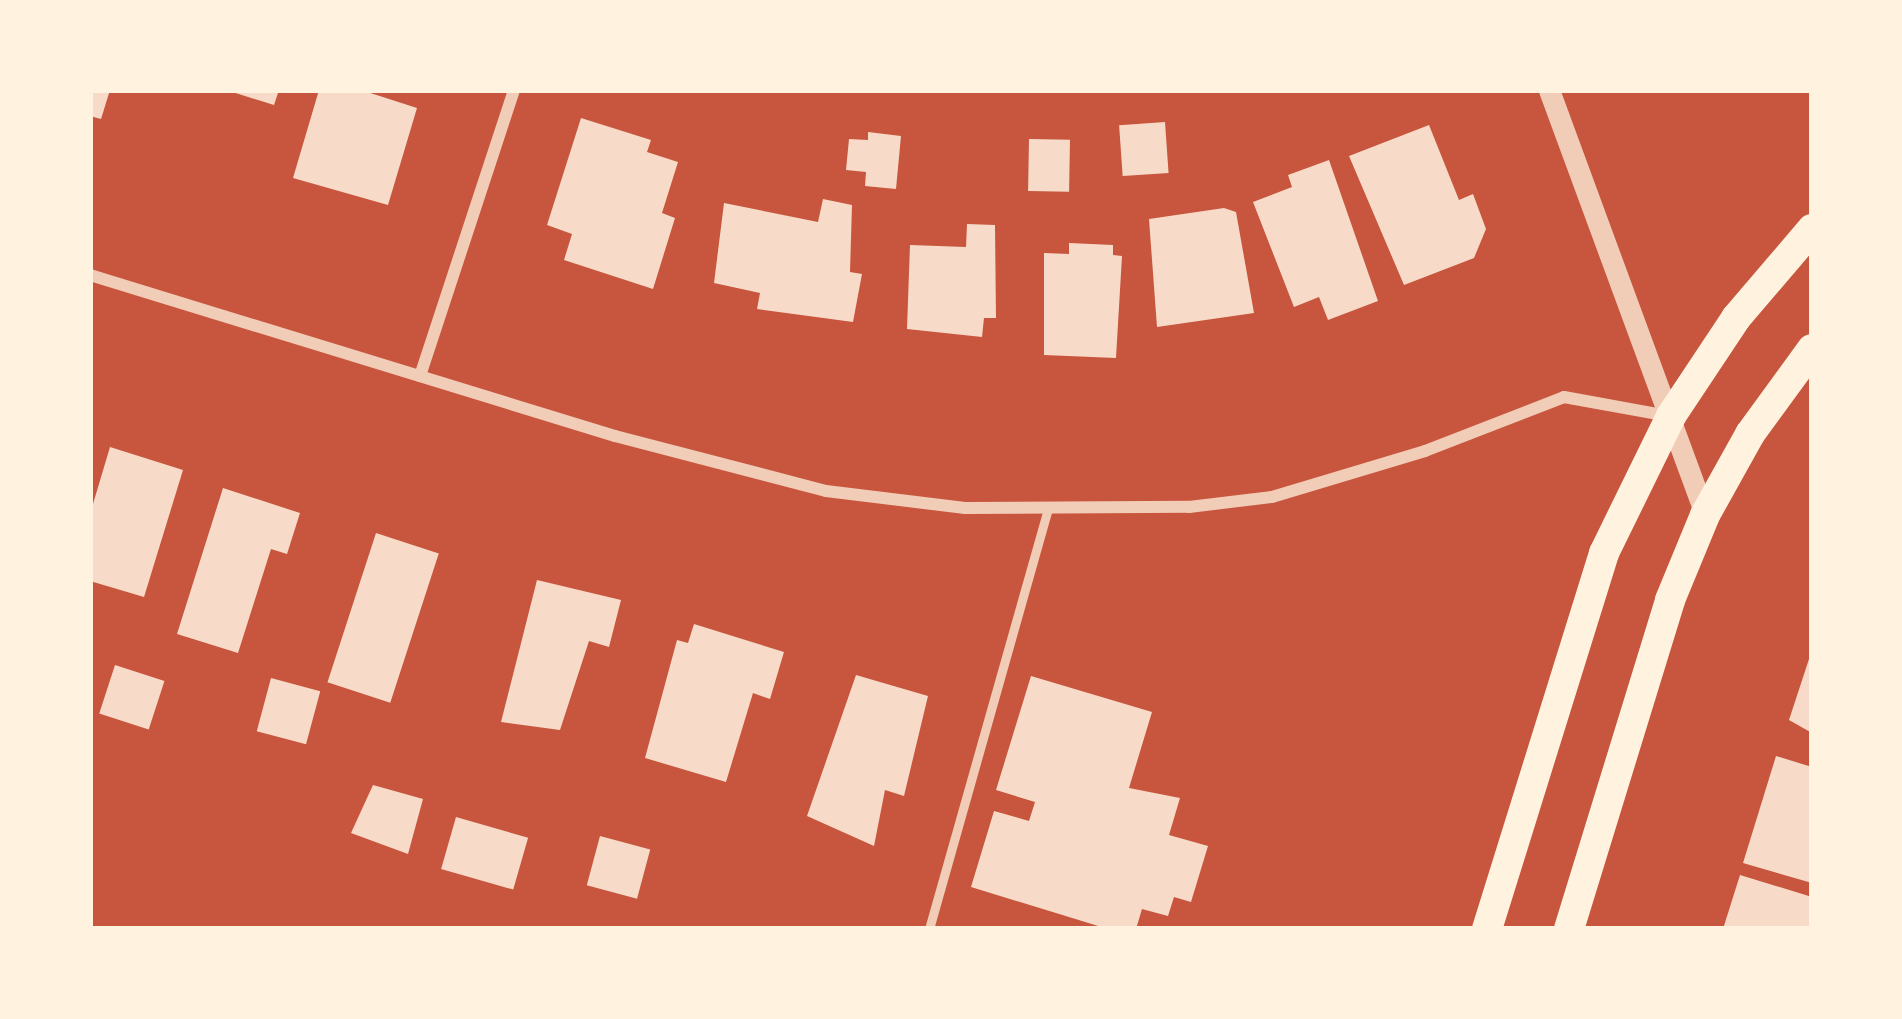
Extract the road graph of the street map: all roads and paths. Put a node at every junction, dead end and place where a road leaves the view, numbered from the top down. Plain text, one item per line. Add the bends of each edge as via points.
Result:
1 (514, 90) edge
2 (1549, 90) edge
3 (1812, 229) edge
4 (90, 275) edge
5 (1812, 350) edge
6 (420, 376) junction
7 (1671, 416) junction
8 (1047, 512) junction
9 (1705, 515) junction
10 (929, 929) edge
11 (1487, 929) edge
12 (1569, 929) edge

1 - 6 street
2 - 7 street
3 - 7 main road via 1736,317
4 - 6 street
5 - 9 main road via 1750,434
6 - 8 street via 826,491
7 - 8 street via 1564,397 1425,451 1272,496
7 - 9 street
7 - 11 main road via 1604,553
8 - 10 lane
9 - 12 main road via 1670,600

